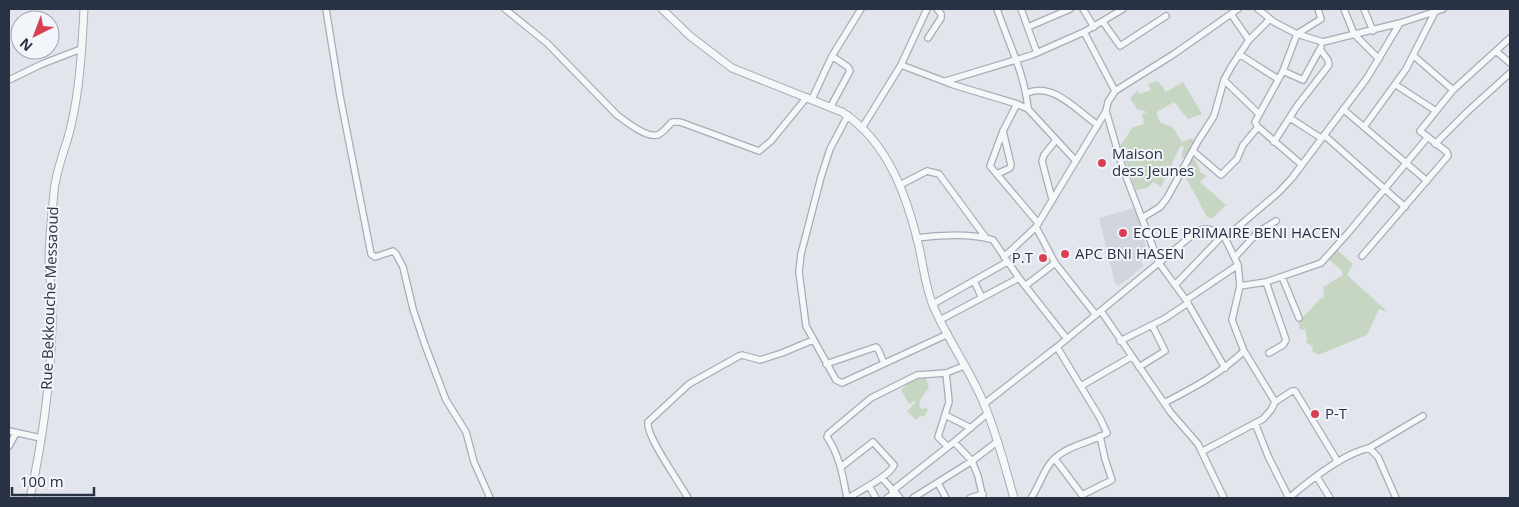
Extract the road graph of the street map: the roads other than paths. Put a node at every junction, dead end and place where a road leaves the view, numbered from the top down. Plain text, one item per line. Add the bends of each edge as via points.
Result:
1 (84, 9) edge
2 (326, 9) edge
3 (505, 9) edge
4 (662, 9) edge
5 (861, 9) edge
6 (927, 9) edge
7 (937, 9) edge
8 (997, 9) edge
9 (1020, 9) edge
10 (1070, 9) edge
11 (1083, 9) edge
12 (1122, 9) edge
13 (1238, 9) edge
14 (1258, 9) edge
15 (1318, 9) edge
16 (1344, 9) edge
17 (1364, 9) edge
18 (1439, 10) edge
19 (1114, 11) edge
20 (1231, 14) junction
21 (1166, 16) dead end
22 (1269, 20) junction
23 (1103, 22) junction
24 (1400, 23) junction
25 (1028, 27) junction
26 (1094, 27) junction
27 (1372, 31) junction
28 (1084, 32) junction
29 (1297, 34) junction
30 (1354, 34) junction
31 (928, 38) dead end
32 (1510, 38) edge
33 (1249, 40) junction
34 (1323, 42) junction
35 (81, 49) junction
36 (1320, 49) junction
37 (1496, 51) junction
38 (1037, 52) junction
39 (1239, 54) junction
40 (832, 56) junction
41 (1414, 56) junction
42 (1379, 59) junction
43 (1017, 60) junction
44 (1510, 63) edge
45 (901, 65) junction
46 (1282, 71) junction
47 (1510, 73) edge
48 (1278, 79) junction
49 (9, 80) edge
50 (1224, 80) junction
51 (946, 81) junction
52 (1396, 85) junction
53 (1453, 90) junction
54 (1115, 91) junction
55 (1027, 93) junction
56 (809, 98) junction
57 (1017, 104) junction
58 (831, 106) junction
59 (1028, 109) junction
60 (1343, 109) junction
61 (1106, 111) junction
62 (1436, 111) junction
63 (1259, 114) junction
64 (848, 115) junction
65 (1290, 118) junction
66 (1098, 125) junction
67 (1258, 127) junction
68 (1364, 127) junction
69 (862, 128) junction
70 (1002, 131) junction
71 (1323, 136) junction
72 (1427, 138) junction
73 (1056, 140) junction
74 (1274, 142) junction
75 (1436, 144) junction
76 (1193, 151) junction
77 (1075, 160) junction
78 (1407, 163) junction
79 (1302, 165) junction
80 (997, 174) junction
81 (1427, 181) junction
82 (900, 186) junction
83 (1385, 188) junction
84 (1052, 199) junction
85 (1405, 207) junction
86 (1142, 218) junction
87 (1276, 221) dead end
88 (1037, 225) junction
89 (1223, 237) junction
90 (916, 238) junction
91 (986, 238) junction
92 (1362, 256) dead end
93 (1235, 257) junction
94 (1006, 259) junction
95 (1055, 263) junction
96 (1159, 263) junction
97 (1238, 265) junction
98 (1282, 276) junction
99 (1019, 278) junction
100 (974, 281) junction
101 (1266, 282) junction
102 (1175, 285) junction
103 (1025, 286) junction
104 (1240, 286) junction
105 (982, 298) junction
106 (1187, 302) junction
107 (932, 304) junction
108 (1099, 313) junction
109 (1299, 318) dead end
110 (940, 320) junction
111 (1152, 324) junction
112 (948, 334) junction
113 (1067, 339) junction
114 (813, 340) junction
115 (1120, 341) junction
116 (1057, 348) junction
117 (1244, 351) junction
118 (1270, 353) dead end
119 (1132, 357) junction
120 (884, 363) junction
121 (826, 364) junction
122 (964, 366) junction
123 (1139, 367) junction
124 (1225, 368) junction
125 (946, 373) junction
126 (1081, 386) junction
127 (1275, 402) junction
128 (1164, 403) junction
129 (984, 404) junction
130 (988, 413) junction
131 (945, 415) junction
132 (1423, 416) dead end
133 (1255, 423) junction
134 (971, 428) junction
135 (9, 431) edge
136 (16, 433) junction
137 (1100, 436) junction
138 (41, 438) junction
139 (998, 441) junction
140 (954, 442) junction
141 (9, 446) edge
142 (948, 447) junction
143 (1369, 448) junction
144 (1203, 451) junction
145 (1055, 459) junction
146 (972, 461) junction
147 (1338, 462) junction
148 (841, 467) junction
149 (1317, 477) junction
150 (882, 478) junction
151 (938, 483) junction
152 (869, 486) junction
153 (896, 494) edge
154 (983, 496) edge
155 (30, 498) edge
156 (490, 498) edge
157 (688, 498) edge
158 (848, 498) edge
159 (876, 498) edge
160 (887, 498) edge
161 (913, 498) edge
162 (946, 498) edge
163 (970, 498) edge
164 (1014, 498) edge
165 (1031, 498) edge
166 (1224, 498) edge
167 (1330, 498) edge
168 (1396, 498) edge

1 - 35 street, Rue Bekkouche Messaoud
2 - 156 street via 371,254 375,257 393,251 400,261 425,345 446,400 466,432 474,462
3 - 56 street via 547,43 617,115 654,136 672,122 680,122 759,151
4 - 56 street via 690,36 732,68
5 - 40 street
6 - 45 street
7 - 31 street via 942,16
8 - 43 street
9 - 25 street
10 - 25 street
11 - 26 street
12 - 19 street
13 - 20 street
14 - 22 street
15 - 29 street via 1321,19
16 - 30 street
17 - 27 street
18 - 24 street
18 - 41 street
19 - 23 street
20 - 33 street
20 - 54 street
21 - 23 street via 1120,46
22 - 29 street
22 - 33 street
23 - 26 street
24 - 27 street
24 - 42 street
25 - 38 street
26 - 28 street
27 - 30 street
28 - 38 street
28 - 54 street
29 - 34 street
29 - 46 street
30 - 34 street
30 - 42 street
32 - 37 street
33 - 39 street
34 - 36 street
35 - 49 street
35 - 138 street, Rue Bekkouche Messaoud via 73,114 54,191 49,262 51,345
36 - 46 street via 1303,80
36 - 65 street via 1329,64
37 - 44 street
37 - 53 street
38 - 43 street
39 - 48 street
39 - 50 street
40 - 56 street
40 - 58 street via 850,71
41 - 52 street
41 - 53 street
42 - 60 street
43 - 51 street
43 - 55 street
45 - 51 street
45 - 69 street
46 - 48 street
47 - 75 street
48 - 63 street
50 - 63 street
50 - 76 street via 1215,114
51 - 57 street
52 - 62 street
52 - 68 street
53 - 62 street
54 - 61 street
55 - 59 street
55 - 66 street via 1040,90 1056,95
56 - 58 street
57 - 59 street
57 - 70 street
58 - 64 street
59 - 73 street
60 - 68 street
60 - 71 street
61 - 66 street
61 - 86 street
62 - 72 street via 1420,131
63 - 67 street via 1255,122
64 - 69 street
64 - 114 street via 830,149 801,254 799,272 806,326
65 - 71 street
65 - 74 street
66 - 77 street
67 - 74 street
67 - 76 street via 1243,145 1237,159 1221,175
68 - 78 street
69 - 82 street via 885,157
70 - 80 street via 990,164
70 - 80 street via 1011,165
71 - 79 street
71 - 83 street
72 - 75 street
72 - 78 street
73 - 77 street
73 - 84 street via 1042,161
74 - 79 street
75 - 81 street via 1448,156
76 - 86 street via 1163,204
77 - 84 street
78 - 81 street
78 - 83 street
79 - 89 street via 1280,192
80 - 88 street
81 - 85 street
82 - 90 street
82 - 91 street via 927,171 939,174
83 - 85 street
83 - 98 street via 1321,263
84 - 88 street
85 - 92 street
86 - 96 street
87 - 93 street via 1258,232
88 - 94 street
88 - 95 street
89 - 93 street
89 - 96 street via 1208,228 1201,229
89 - 102 street
90 - 91 street
90 - 107 street
91 - 94 street via 996,243
93 - 97 street
94 - 99 street
94 - 100 street
95 - 103 street
95 - 108 street
96 - 102 street
96 - 108 street
97 - 104 street
97 - 106 street
98 - 101 street
98 - 109 street
99 - 103 street
99 - 105 street
100 - 105 street
100 - 107 street
101 - 104 street
101 - 118 street via 1286,340
102 - 106 street
103 - 113 street
104 - 117 street via 1232,320
105 - 110 street
106 - 111 street via 1176,312
106 - 124 street
107 - 110 street
108 - 113 street
108 - 115 street
110 - 112 street
111 - 115 street
111 - 123 street via 1165,352
112 - 120 street
112 - 122 street
113 - 116 street
114 - 121 street
114 - 157 street via 760,360 739,356 688,384 648,422 655,444
115 - 119 street
116 - 126 street
116 - 129 street
117 - 124 street
117 - 127 street
119 - 123 street
119 - 126 street
120 - 121 street via 876,347
120 - 121 street via 842,383 836,380
122 - 125 street
122 - 129 street
123 - 128 street
124 - 128 street
125 - 131 street via 949,402
125 - 148 street via 917,375 871,398 828,434
126 - 137 street via 1107,431
127 - 133 street via 1268,414
127 - 147 street via 1292,391 1297,394
128 - 144 street
129 - 130 street
130 - 134 street
130 - 139 street
131 - 134 street
131 - 142 street via 938,437
132 - 143 street
133 - 144 street
133 - 149 street via 1289,498
134 - 140 street
135 - 136 street
136 - 138 street
136 - 141 street
137 - 145 street via 1076,445
137 - 145 street via 1112,478 1108,483 1082,495
138 - 155 street, Rue Bekkouche Messaoud
139 - 146 street
139 - 164 street
140 - 142 street
140 - 146 street
142 - 153 street
143 - 147 street
143 - 168 street via 1378,457
144 - 166 street
145 - 165 street
146 - 151 street
146 - 154 street
147 - 149 street
148 - 150 street via 873,442 894,465
148 - 158 street
149 - 167 street
150 - 152 street
150 - 153 street
151 - 161 street
151 - 162 street
152 - 158 street
152 - 159 street
153 - 160 street
154 - 163 street

